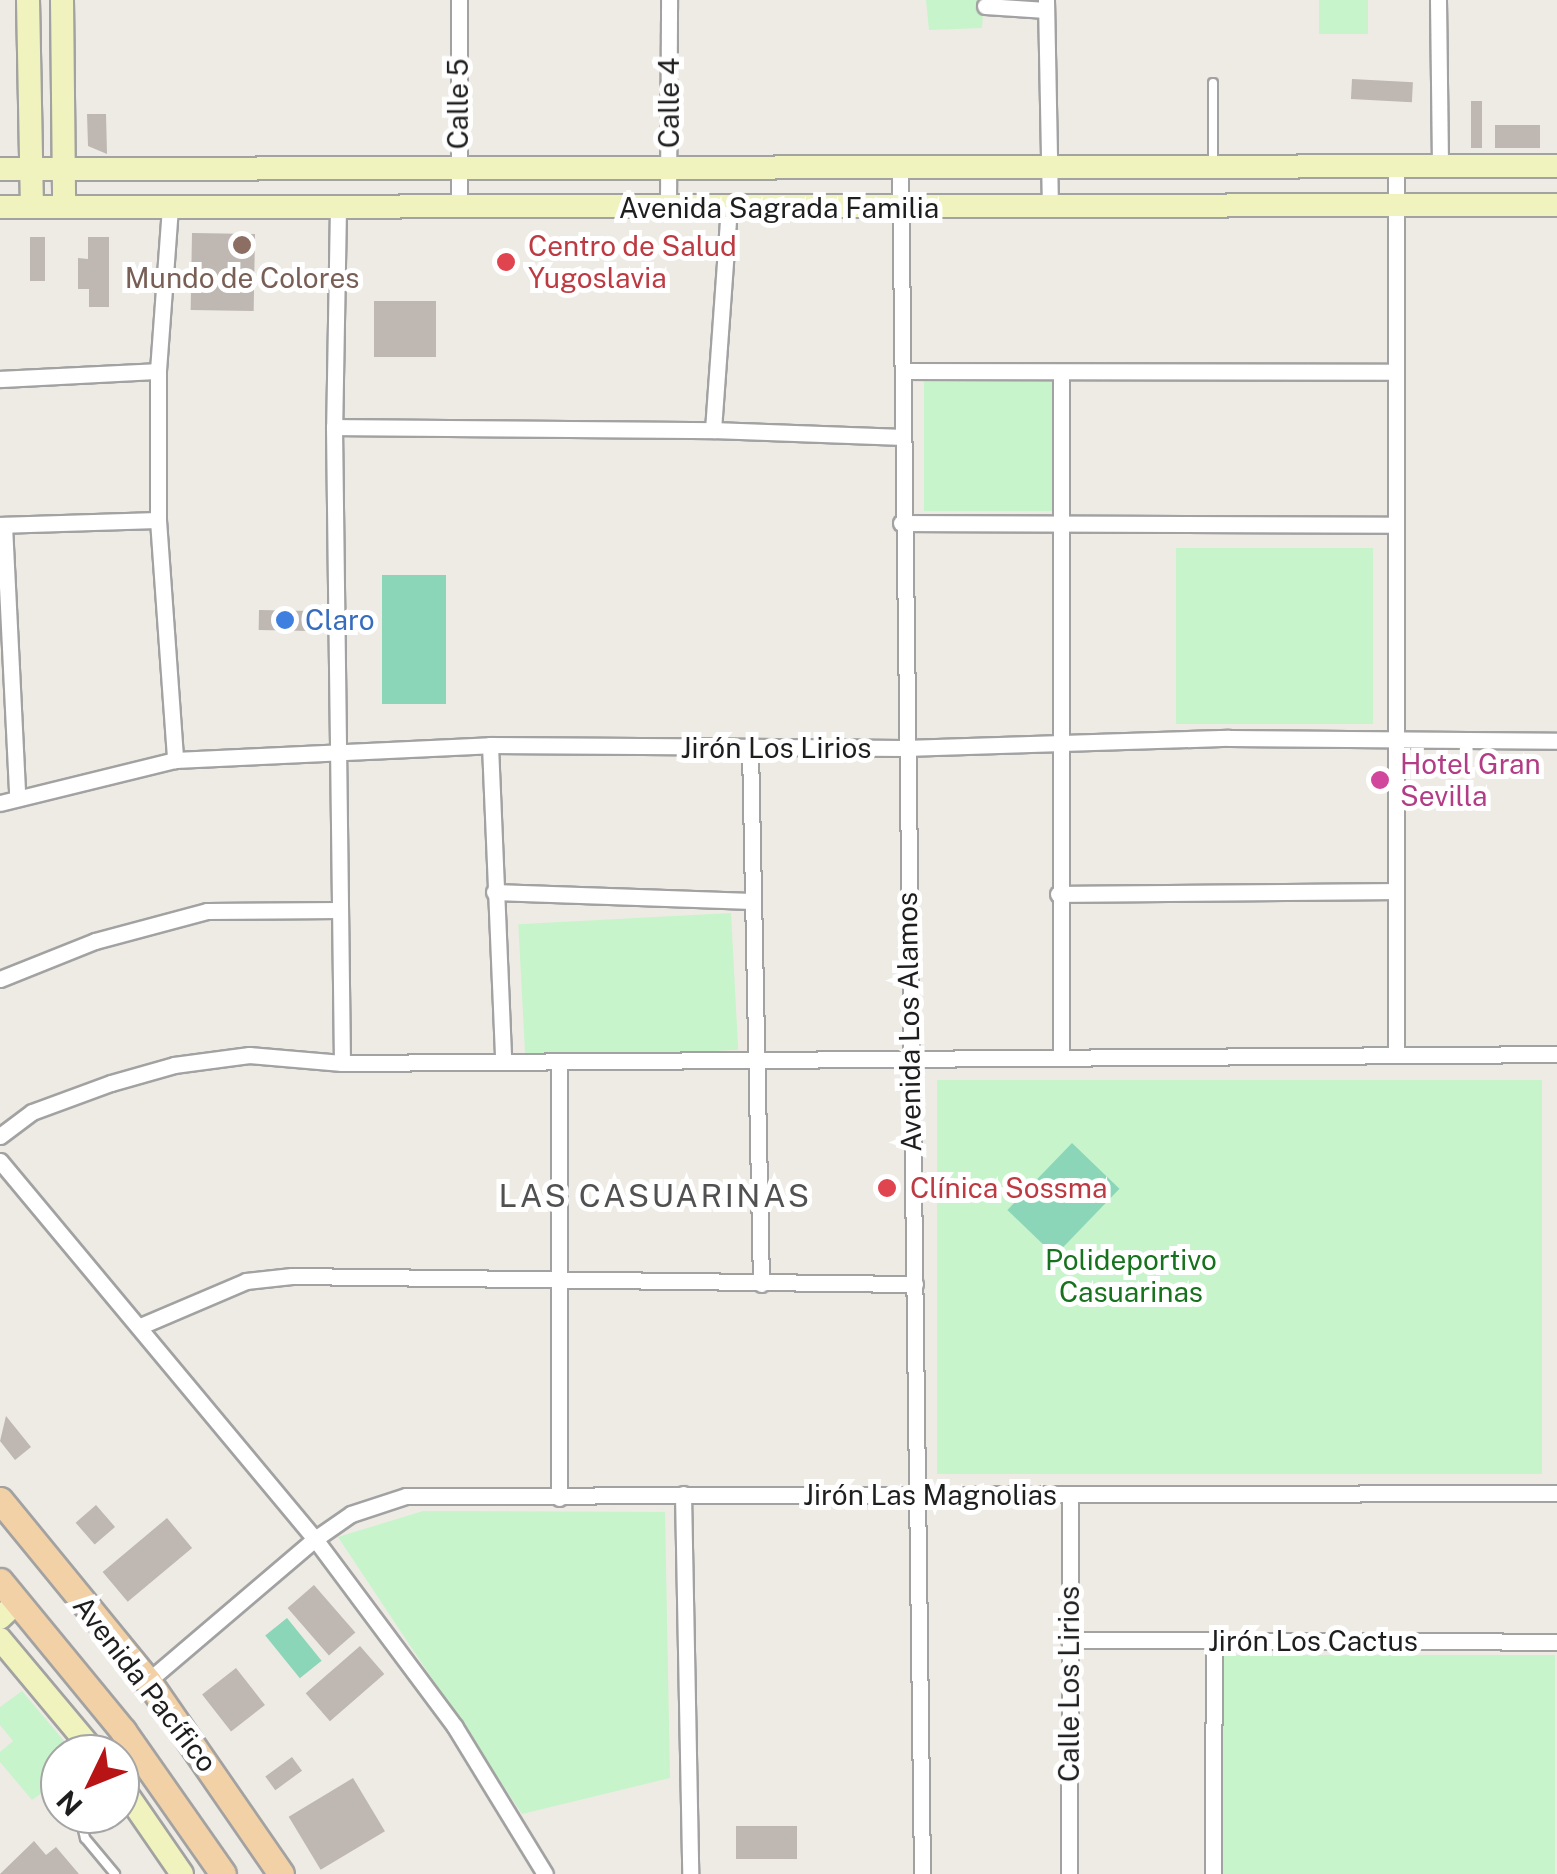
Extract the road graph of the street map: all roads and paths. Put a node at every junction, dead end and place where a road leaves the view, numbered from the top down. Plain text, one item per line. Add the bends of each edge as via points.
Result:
1 (28, 0) edge
2 (62, 0) edge
3 (458, 0) edge
4 (669, 0) edge
5 (1438, 0) edge
6 (1046, 5) edge
7 (986, 6) dead end
8 (1213, 83) dead end
9 (1213, 166) junction
10 (1396, 166) junction
11 (1440, 166) junction
12 (1557, 166) edge
13 (64, 168) junction
14 (668, 168) junction
15 (0, 169) edge
16 (29, 169) junction
17 (458, 170) junction
18 (900, 170) junction
19 (1049, 170) junction
20 (1396, 203) junction
21 (1557, 205) edge
22 (64, 206) junction
23 (170, 206) junction
24 (729, 206) junction
25 (0, 207) edge
26 (32, 207) junction
27 (338, 207) junction
28 (668, 207) junction
29 (459, 209) junction
30 (900, 209) junction
31 (1050, 210) junction
32 (158, 371) junction
33 (904, 372) junction
34 (1392, 372) junction
35 (1061, 374) junction
36 (0, 380) edge
37 (334, 427) junction
38 (713, 430) junction
39 (903, 438) junction
40 (158, 520) junction
41 (901, 522) junction
42 (1064, 522) junction
43 (2, 525) edge
44 (1392, 525) junction
45 (1557, 741) edge
46 (1394, 742) junction
47 (490, 745) junction
48 (1059, 745) junction
49 (904, 748) junction
50 (750, 749) junction
51 (337, 757) junction
52 (176, 760) junction
53 (18, 795) junction
54 (0, 803) edge
55 (1394, 891) junction
56 (494, 892) junction
57 (1058, 894) junction
58 (752, 901) junction
59 (339, 910) junction
60 (0, 979) edge
61 (1061, 1054) junction
62 (1396, 1054) junction
63 (1557, 1054) edge
64 (910, 1059) junction
65 (503, 1061) junction
66 (342, 1063) junction
67 (559, 1063) junction
68 (755, 1063) junction
69 (0, 1136) edge
70 (0, 1161) edge
71 (561, 1283) junction
72 (761, 1284) junction
73 (914, 1284) junction
74 (143, 1325) junction
75 (1557, 1493) edge
76 (683, 1494) junction
77 (1070, 1494) junction
78 (920, 1496) junction
79 (559, 1498) junction
80 (0, 1500) edge
81 (315, 1539) junction
82 (0, 1580) edge
83 (9, 1610) edge
84 (0, 1638) edge
85 (1069, 1640) junction
86 (1214, 1641) junction
87 (1557, 1642) edge
88 (148, 1681) junction
89 (79, 1734) edge
90 (109, 1734) edge
91 (140, 1772) edge
92 (140, 1813) edge
93 (84, 1834) edge
94 (115, 1874) edge
95 (182, 1874) edge
96 (223, 1874) edge
97 (281, 1874) edge
98 (545, 1874) edge
99 (690, 1874) edge
100 (922, 1874) edge
101 (1069, 1874) edge
102 (1213, 1874) edge

1 - 16 main road
2 - 13 main road
3 - 17 street, Calle 5
4 - 14 street, Calle 4
5 - 11 street
6 - 7 street
6 - 19 street
8 - 9 lane
9 - 10 main road, Avenida Sagrada Familia
9 - 19 main road, Avenida Sagrada Familia
10 - 11 main road, Avenida Sagrada Familia
10 - 20 street
11 - 12 main road, Avenida Sagrada Familia
13 - 16 main road, Avenida Sagrada Familia
13 - 17 main road, Avenida Sagrada Familia
13 - 22 main road
14 - 17 main road, Avenida Sagrada Familia
14 - 18 main road, Avenida Sagrada Familia
14 - 28 street, Calle 4
15 - 16 main road, Avenida Sagrada Familia
16 - 26 main road
17 - 29 street, Calle 5
18 - 19 main road, Avenida Sagrada Familia
18 - 30 street, Avenida Los Alamos
19 - 31 street
20 - 21 main road, Avenida Sagrada Familia
20 - 31 main road, Avenida Sagrada Familia
20 - 34 street
22 - 23 main road, Avenida Sagrada Familia
22 - 26 main road, Avenida Sagrada Familia
23 - 27 main road, Avenida Sagrada Familia
23 - 32 street
24 - 28 main road, Avenida Sagrada Familia
24 - 30 main road, Avenida Sagrada Familia
24 - 38 street
25 - 26 main road, Avenida Sagrada Familia
27 - 29 main road, Avenida Sagrada Familia
27 - 37 street
28 - 29 main road, Avenida Sagrada Familia
30 - 31 main road, Avenida Sagrada Familia
30 - 33 street, Avenida Los Alamos
32 - 36 street
32 - 40 street
33 - 35 street
33 - 39 street, Avenida Los Alamos
34 - 35 street
34 - 44 street
35 - 42 street
37 - 38 street
37 - 51 street
38 - 39 street
39 - 41 street, Avenida Los Alamos
40 - 43 street
40 - 52 street
41 - 42 street
41 - 49 street, Avenida Los Alamos
42 - 44 street
42 - 48 street
43 - 53 street
44 - 46 street
45 - 46 street, Jirón Los Lirios
46 - 48 street, Jirón Los Lirios via 1230,738
46 - 55 street
47 - 50 street, Jirón Los Lirios
47 - 51 street, Jirón Los Lirios
47 - 56 street
48 - 49 street, Jirón Los Lirios
48 - 57 street
49 - 50 street, Jirón Los Lirios
49 - 64 street, Avenida Los Alamos
50 - 58 street
51 - 52 street, Jirón Los Lirios
51 - 59 street
52 - 53 street, Jirón Los Lirios
53 - 54 street, Jirón Los Lirios
55 - 57 street
55 - 62 street
56 - 58 street
56 - 65 street
57 - 61 street
58 - 68 street
59 - 60 street via 207,910 95,941
59 - 66 street
61 - 62 street
61 - 64 street
62 - 63 street
64 - 68 street
64 - 73 street, Avenida Los Alamos
65 - 66 street
65 - 67 street
66 - 69 street via 249,1055 174,1065 32,1112
67 - 68 street
67 - 71 street
68 - 72 street
70 - 74 street
71 - 72 street
71 - 74 street via 292,1276 246,1281
71 - 79 street
72 - 73 street
73 - 78 street, Avenida Los Alamos
74 - 81 street
75 - 77 street, Jirón Las Magnolias
76 - 78 street, Jirón Las Magnolias
76 - 79 street, Jirón Las Magnolias
76 - 99 street
77 - 78 street, Jirón Las Magnolias
77 - 85 street, Calle Los Lirios
78 - 100 street, Avenida Los Alamos
79 - 81 street, Jirón Las Magnolias via 406,1496 351,1514
80 - 88 main road, Avenida Pacífico
81 - 88 street, Jirón Las Magnolias
81 - 98 street via 455,1727
82 - 83 main road, Avenida Pacífico
83 - 90 main road, Avenida Pacífico
84 - 89 main road
85 - 86 street, Jirón Los Cactus
85 - 101 street, Calle Los Lirios
86 - 87 street, Jirón Los Cactus
86 - 102 street
88 - 97 main road, Avenida Pacífico
91 - 96 main road, Avenida Pacífico
92 - 95 main road
93 - 94 lane

